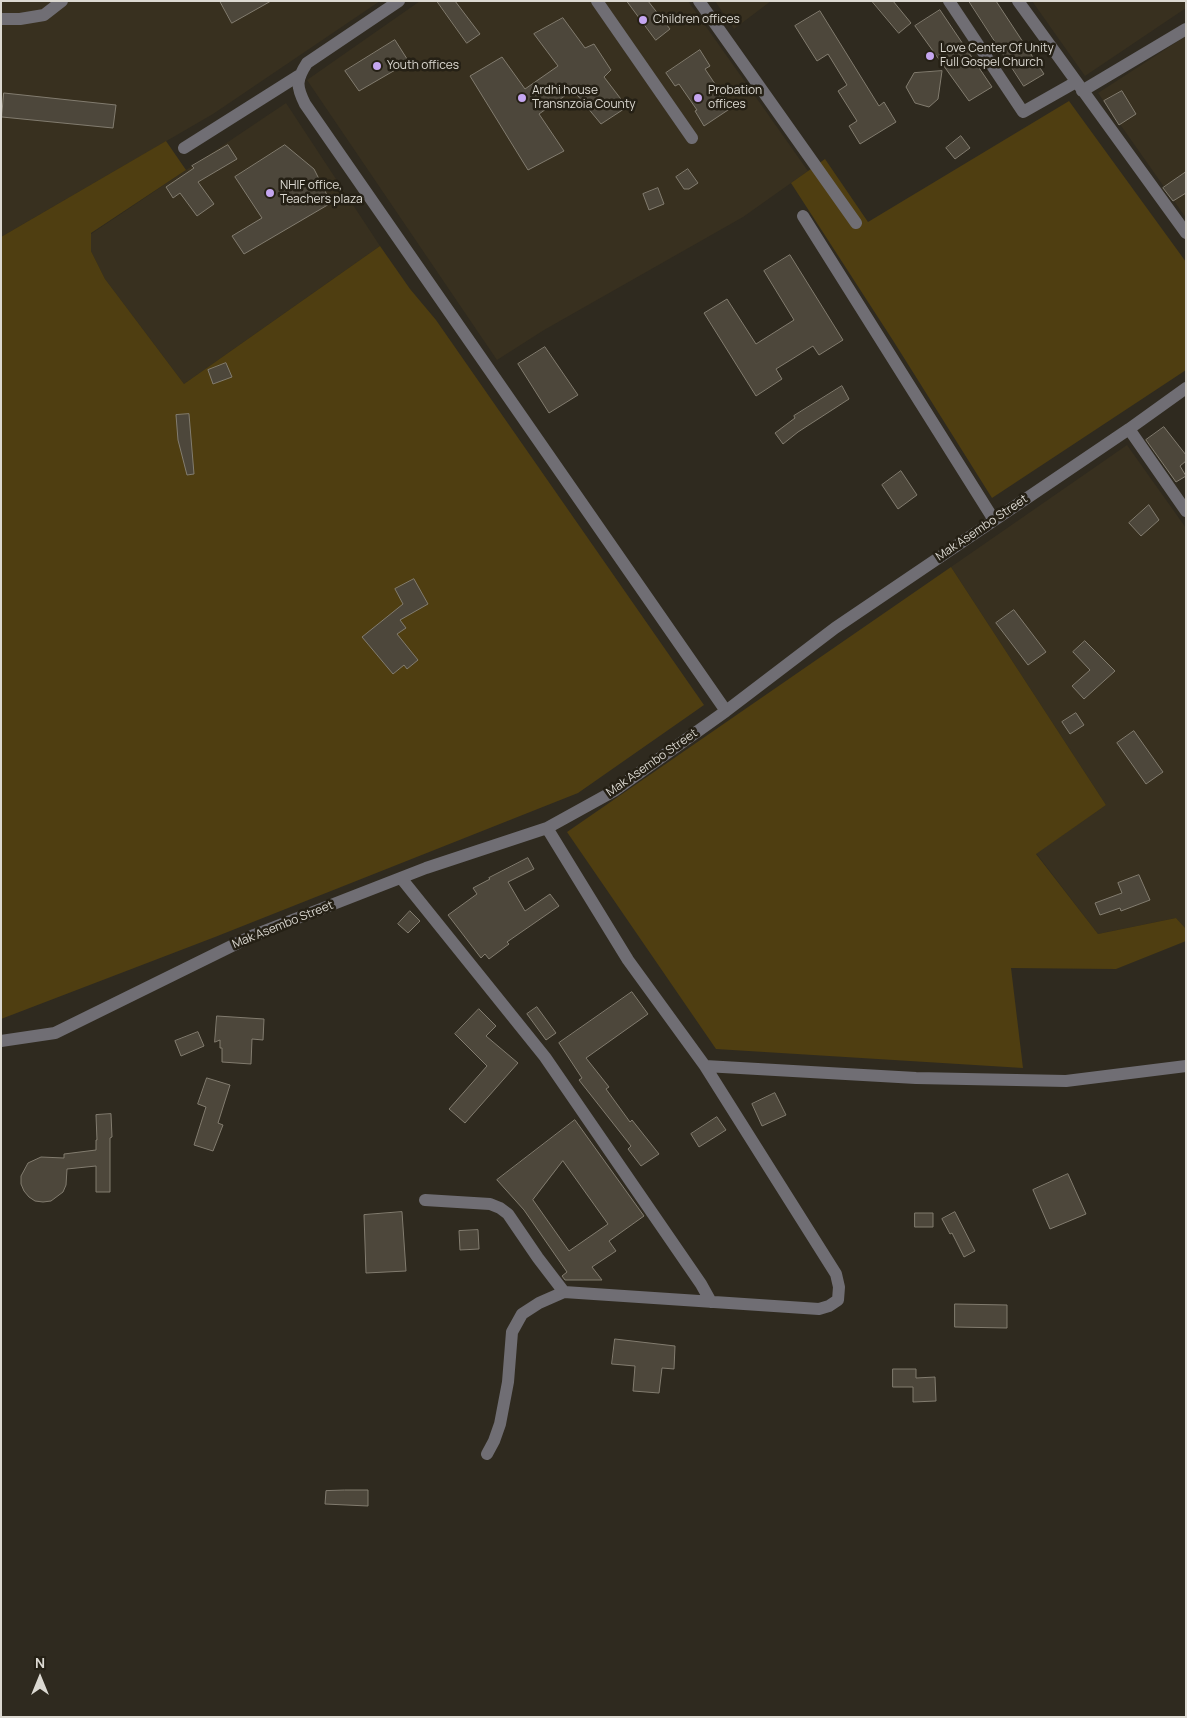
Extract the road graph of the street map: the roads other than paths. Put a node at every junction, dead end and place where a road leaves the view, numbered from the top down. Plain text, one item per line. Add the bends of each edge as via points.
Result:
1 (62, 1) edge
2 (399, 1) edge
3 (597, 1) edge
4 (699, 1) edge
5 (949, 1) edge
6 (1018, 1) edge
7 (1, 19) edge
8 (1186, 29) edge
9 (298, 76) junction
10 (1079, 86) junction
11 (692, 138) dead end
12 (184, 148) dead end
13 (803, 216) dead end
14 (856, 223) dead end
15 (1186, 233) edge
16 (1186, 388) edge
17 (1129, 429) junction
18 (1186, 510) edge
19 (994, 520) junction
20 (726, 711) junction
21 (547, 828) junction
22 (401, 878) junction
23 (1, 1041) edge
24 (705, 1066) junction
25 (1186, 1066) edge
26 (425, 1200) dead end
27 (564, 1292) junction
28 (711, 1302) junction
29 (487, 1454) dead end

1 - 7 street via 44,15
2 - 9 street via 307,63
3 - 11 street
4 - 14 street
5 - 10 street via 1023,112
6 - 10 street
8 - 10 street
9 - 12 street
9 - 20 street via 298,90 305,104
10 - 15 street
13 - 19 street
16 - 17 street, Mak Asembo Street
17 - 18 street
17 - 19 street, Mak Asembo Street
19 - 20 street, Mak Asembo Street via 835,628
20 - 21 street, Mak Asembo Street via 614,791
21 - 22 street, Mak Asembo Street
21 - 24 street via 628,960
22 - 23 street, Mak Asembo Street via 254,934 55,1033
22 - 28 street via 545,1057
24 - 25 street via 916,1078 1066,1081
24 - 28 street via 836,1274 840,1287 838,1300 819,1308
26 - 27 street via 490,1204 500,1208 508,1214
27 - 28 street
27 - 29 street via 522,1314 512,1332 508,1382 500,1424

